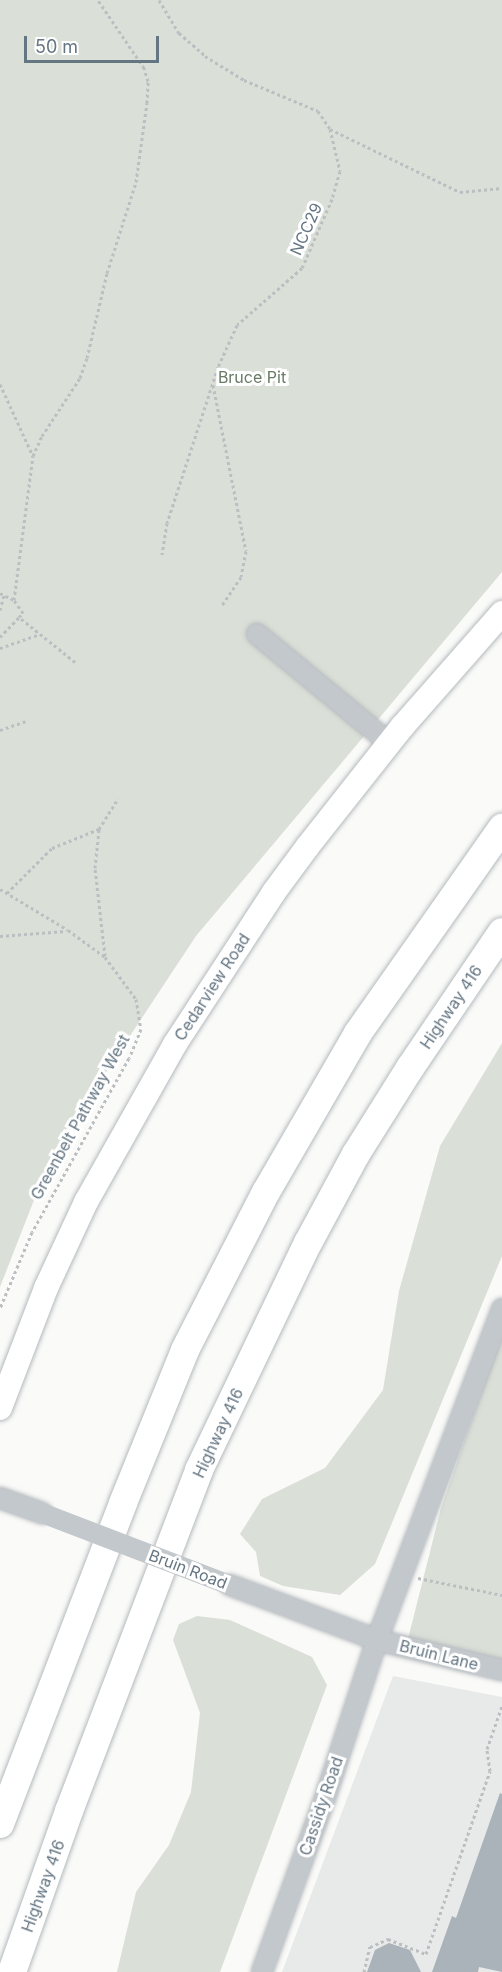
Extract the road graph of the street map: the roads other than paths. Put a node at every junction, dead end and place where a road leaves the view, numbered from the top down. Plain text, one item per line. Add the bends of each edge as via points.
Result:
1 (502, 613) edge
2 (257, 634) dead end
3 (389, 743) junction
4 (502, 828) edge
5 (502, 932) edge
6 (502, 1309) edge
7 (0, 1408) edge
8 (0, 1498) edge
9 (377, 1640) junction
10 (502, 1670) edge
11 (0, 1824) edge
12 (12, 1972) edge
13 (262, 1972) edge

1 - 3 main road, Cedarview Road
2 - 3 street
3 - 7 main road, Cedarview Road via 274,892 151,1085 86,1202 51,1277
4 - 11 highway via 358,1033 266,1192 185,1350
5 - 12 highway, Highway 416 via 357,1154 308,1244 199,1470
6 - 9 street, Cassidy Road
8 - 9 street, Bruin Road, bridge
9 - 10 street, Bruin Lane
9 - 13 street, Cassidy Road

